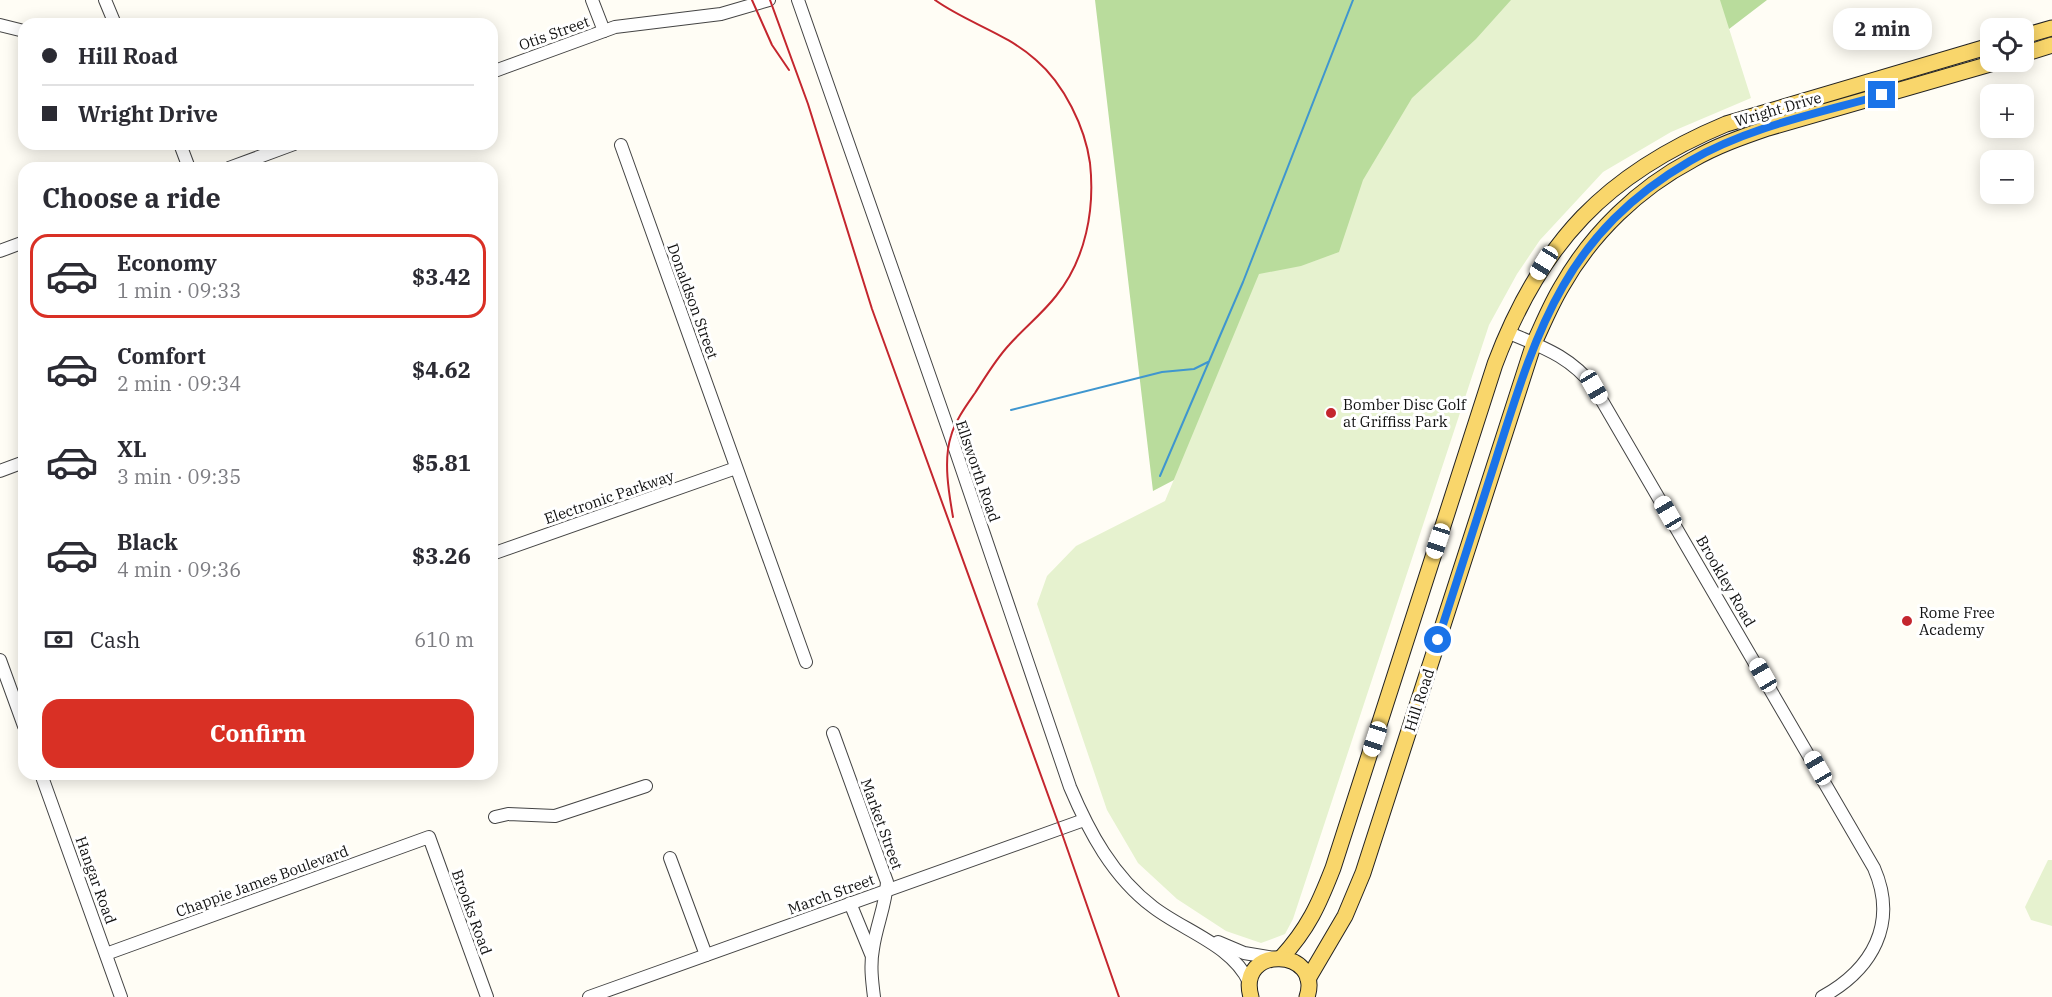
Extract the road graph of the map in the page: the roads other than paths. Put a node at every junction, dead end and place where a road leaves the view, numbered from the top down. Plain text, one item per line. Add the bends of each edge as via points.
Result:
1 (105, 0) edge
2 (592, 0) edge
3 (769, 0) edge
4 (798, 0) edge
5 (112, 18) edge
6 (0, 25) edge
7 (2052, 28) edge
8 (18, 30) edge
9 (604, 31) junction
10 (2034, 33) edge
11 (2052, 45) edge
12 (1980, 49) edge
13 (2034, 51) edge
14 (1980, 67) edge
15 (498, 70) edge
16 (621, 145) dead end
17 (278, 150) edge
18 (245, 162) edge
19 (18, 244) edge
20 (0, 251) edge
21 (1507, 332) junction
22 (1534, 344) junction
23 (18, 464) edge
24 (736, 468) junction
25 (0, 471) edge
26 (498, 552) edge
27 (0, 660) edge
28 (806, 662) dead end
29 (18, 710) edge
30 (833, 733) dead end
31 (43, 780) edge
32 (646, 786) dead end
33 (495, 818) dead end
34 (1084, 820) junction
35 (429, 837) joint
36 (670, 858) dead end
37 (887, 890) junction
38 (850, 903) junction
39 (1175, 923) junction
40 (106, 954) junction
41 (706, 955) junction
42 (872, 958) junction
43 (1278, 958) junction
44 (1308, 986) edge
45 (1249, 992) edge
46 (122, 997) edge
47 (487, 997) edge
48 (589, 997) edge
49 (874, 997) edge
50 (1318, 997) edge
51 (1822, 997) edge

1 - 5 street
2 - 9 street
3 - 9 street, Otis Street via 721,14 631,24
4 - 34 street, Ellsworth Road
6 - 8 street
7 - 10 main road
9 - 15 street, Otis Street
11 - 13 main road
12 - 21 main road, Wright Drive via 1726,124 1656,158 1620,183 1574,226 1544,263
14 - 22 main road, Wright Drive via 1768,128 1692,159 1618,213 1587,249 1563,284
16 - 24 street, Donaldson Street
17 - 18 street
19 - 20 street
21 - 22 street, Brookley Road
21 - 43 main road, Hill Road via 1334,868 1303,933
22 - 44 main road, Hill Road via 1363,873
22 - 51 street, Brookley Road via 1577,367 1594,387 1881,883 1884,909 1876,944 1864,963
23 - 25 street
24 - 26 street, Electronic Parkway
24 - 28 street
27 - 29 street
30 - 37 street, Market Street via 886,875
31 - 40 street, Hangar Road
32 - 33 street via 555,816 508,814
34 - 37 street, March Street
34 - 39 street, Ellsworth Road via 1119,875
35 - 40 street, Chappie James Boulevard
35 - 47 street, Brooks Road
36 - 41 street
37 - 38 street, March Street
37 - 42 street, Market Street
38 - 41 street, March Street
38 - 42 street
39 - 43 street, Ellsworth Road via 1244,953
39 - 45 street, Ellsworth Road via 1237,962
40 - 46 street, Hangar Road
41 - 48 street, March Street
42 - 49 street, Market Street
43 - 44 main road via 1298,964
43 - 45 main road, Hill Road via 1258,966
44 - 50 street

